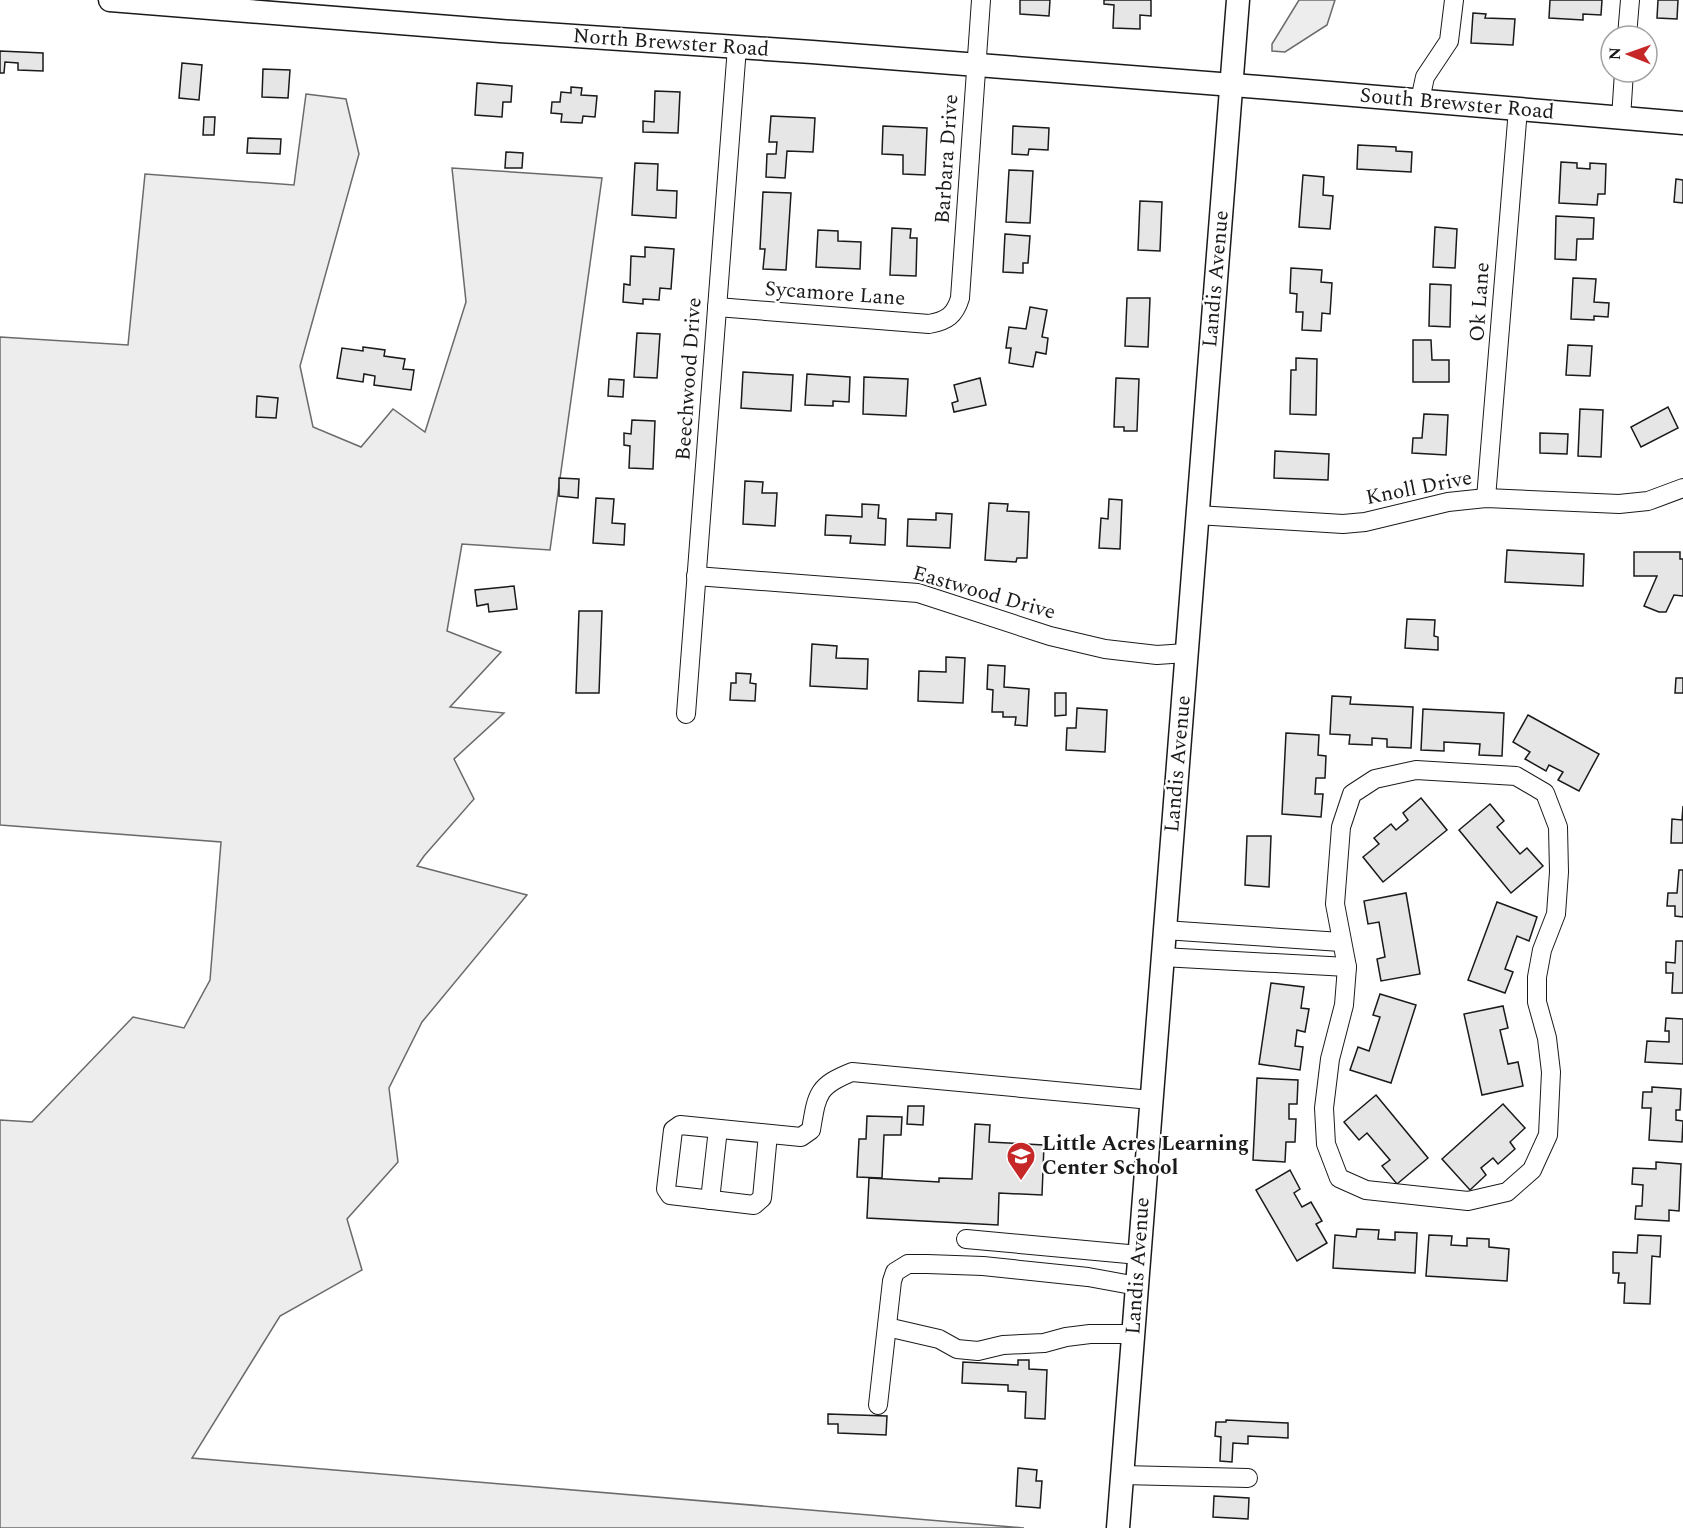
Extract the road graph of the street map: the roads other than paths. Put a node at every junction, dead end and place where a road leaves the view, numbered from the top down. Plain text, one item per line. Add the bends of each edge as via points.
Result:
1 (110, 0) edge
2 (981, 0) edge
3 (1238, 0) edge
4 (1454, 0) edge
5 (1630, 0) edge
6 (1628, 24) edge
7 (737, 47) junction
8 (976, 66) junction
9 (1623, 84) edge
10 (1232, 86) junction
11 (1420, 100) junction
12 (1518, 109) junction
13 (1621, 118) junction
14 (1683, 123) edge
15 (717, 308) junction
16 (949, 319) joint
17 (1683, 488) edge
18 (1486, 498) junction
19 (1197, 514) junction
20 (696, 576) junction
21 (1186, 653) junction
22 (686, 714) dead end
23 (1164, 930) junction
24 (1341, 942) junction
25 (1162, 957) junction
26 (1347, 967) junction
27 (1151, 1100) junction
28 (718, 1129) junction
29 (768, 1134) junction
30 (710, 1200) junction
31 (966, 1239) dead end
32 (1139, 1255) junction
33 (1137, 1286) junction
34 (887, 1326) junction
35 (1133, 1334) junction
36 (878, 1405) dead end
37 (1122, 1475) junction
38 (1248, 1478) dead end
39 (1118, 1528) edge

1 - 7 main road, North Brewster Road
2 - 8 street, Barbara Drive
3 - 10 main road, Landis Avenue
4 - 11 street via 1449,41 1425,77
5 - 6 street
7 - 8 main road, North Brewster Road
7 - 15 street, Beechwood Drive
8 - 10 main road, North Brewster Road
8 - 16 street, Barbara Drive via 960,298
9 - 13 street
10 - 11 main road, South Brewster Road
10 - 19 main road, Landis Avenue
11 - 12 main road, South Brewster Road
12 - 13 main road, South Brewster Road
12 - 18 street, Ok Lane
13 - 14 main road, South Brewster Road
15 - 16 street, Sycamore Lane via 929,324
15 - 20 street, Beechwood Drive
17 - 18 street, Knoll Drive via 1662,498 1619,504
18 - 19 street, Knoll Drive via 1448,502 1365,522 1320,523
19 - 21 main road, Landis Avenue
20 - 21 street, Eastwood Drive via 918,593 1050,636 1105,649 1157,655
20 - 22 street, Beechwood Drive
21 - 23 main road, Landis Avenue
23 - 24 street
23 - 25 main road, Landis Avenue
24 - 26 street
24 - 26 street via 1335,904 1337,871 1341,827 1352,794 1375,778 1416,770 1516,776 1545,793 1558,827 1559,872 1556,914 1542,950 1538,977 1537,1002 1551,1072 1548,1135 1532,1170 1507,1192 1468,1201 1366,1190 1339,1178 1326,1144 1324,1108 1330,1059 1344,1005
25 - 26 street
25 - 27 main road, Landis Avenue
27 - 29 street via 852,1072 822,1088 811,1130 801,1137
27 - 32 main road, Landis Avenue
28 - 29 street
28 - 30 street
28 - 30 street via 680,1125 673,1130 671,1142 666,1189 670,1195
29 - 30 street via 762,1198 754,1205
31 - 32 street
32 - 33 main road, Landis Avenue
33 - 34 street via 983,1266 908,1264 895,1272
33 - 35 main road, Landis Avenue
34 - 35 street via 939,1339 957,1349 978,1350 1089,1334
34 - 36 street
35 - 37 main road, Landis Avenue
37 - 38 street
37 - 39 main road, Landis Avenue

